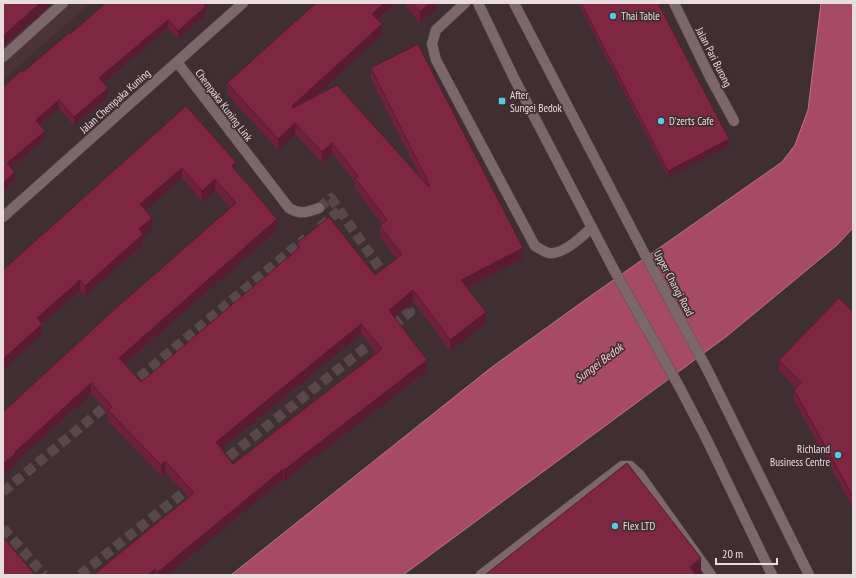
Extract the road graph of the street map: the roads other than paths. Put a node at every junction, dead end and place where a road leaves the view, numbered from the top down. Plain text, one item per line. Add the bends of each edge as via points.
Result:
1 (63, 3) edge
2 (243, 3) edge
3 (465, 3) edge
4 (478, 3) edge
5 (514, 3) edge
6 (674, 3) edge
7 (3, 57) edge
8 (177, 62) junction
9 (734, 121) dead end
10 (318, 208) tunnel mouth
11 (3, 217) edge
12 (592, 228) junction
13 (481, 575) edge
14 (711, 575) edge
15 (772, 575) edge
16 (809, 575) edge

1 - 7 street
2 - 8 street, Jalan Chempaka Kuning
3 - 12 street via 436,30 432,44 436,60 535,246 548,253 558,253
4 - 12 street
5 - 16 street, Upper Changi Road via 704,364
6 - 9 street, Jalan Pari Burong
8 - 10 street, Chempaka Kuning Link via 289,208 304,213
8 - 11 street, Jalan Chempaka Kuning
12 - 15 street via 706,438
13 - 14 street via 622,466 630,466 639,474

